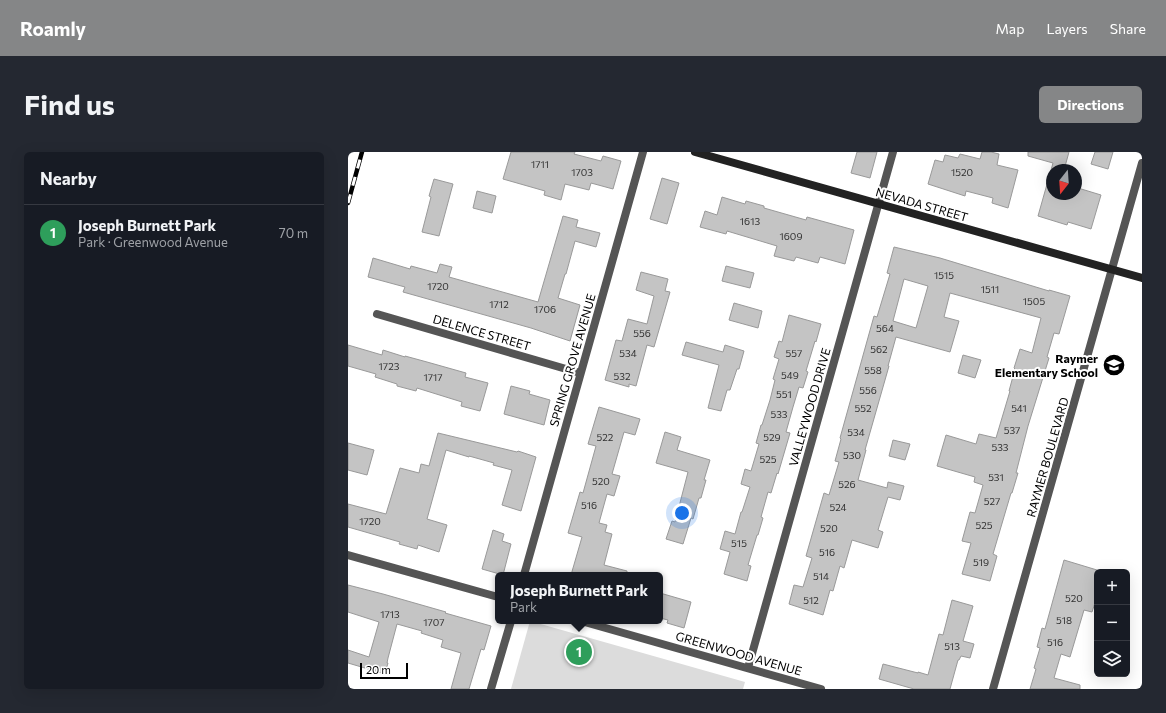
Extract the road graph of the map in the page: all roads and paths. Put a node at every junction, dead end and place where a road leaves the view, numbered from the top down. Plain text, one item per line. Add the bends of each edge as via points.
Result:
1 (643, 152) edge
2 (695, 152) edge
3 (893, 152) edge
4 (1142, 163) edge
5 (878, 204) junction
6 (1112, 270) junction
7 (1142, 278) edge
8 (377, 314) dead end
9 (580, 373) junction
10 (348, 555) edge
11 (525, 572) edge
12 (495, 596) edge
13 (510, 624) edge
14 (593, 624) edge
15 (748, 668) junction
16 (492, 689) edge
17 (821, 689) edge
18 (993, 689) edge

1 - 9 street, SPRING GROVE AVENUE
2 - 5 street, NEVADA STREET
3 - 5 street, VALLEYWOOD DRIVE
4 - 6 street, RAYMER BOULEVARD
5 - 6 street, NEVADA STREET
5 - 15 street, VALLEYWOOD DRIVE
6 - 7 street, NEVADA STREET
6 - 18 street, RAYMER BOULEVARD
8 - 9 street, DELENCE STREET
9 - 11 street, SPRING GROVE AVENUE
10 - 12 street
13 - 16 street
14 - 15 street, GREENWOOD AVENUE
15 - 17 street, GREENWOOD AVENUE

